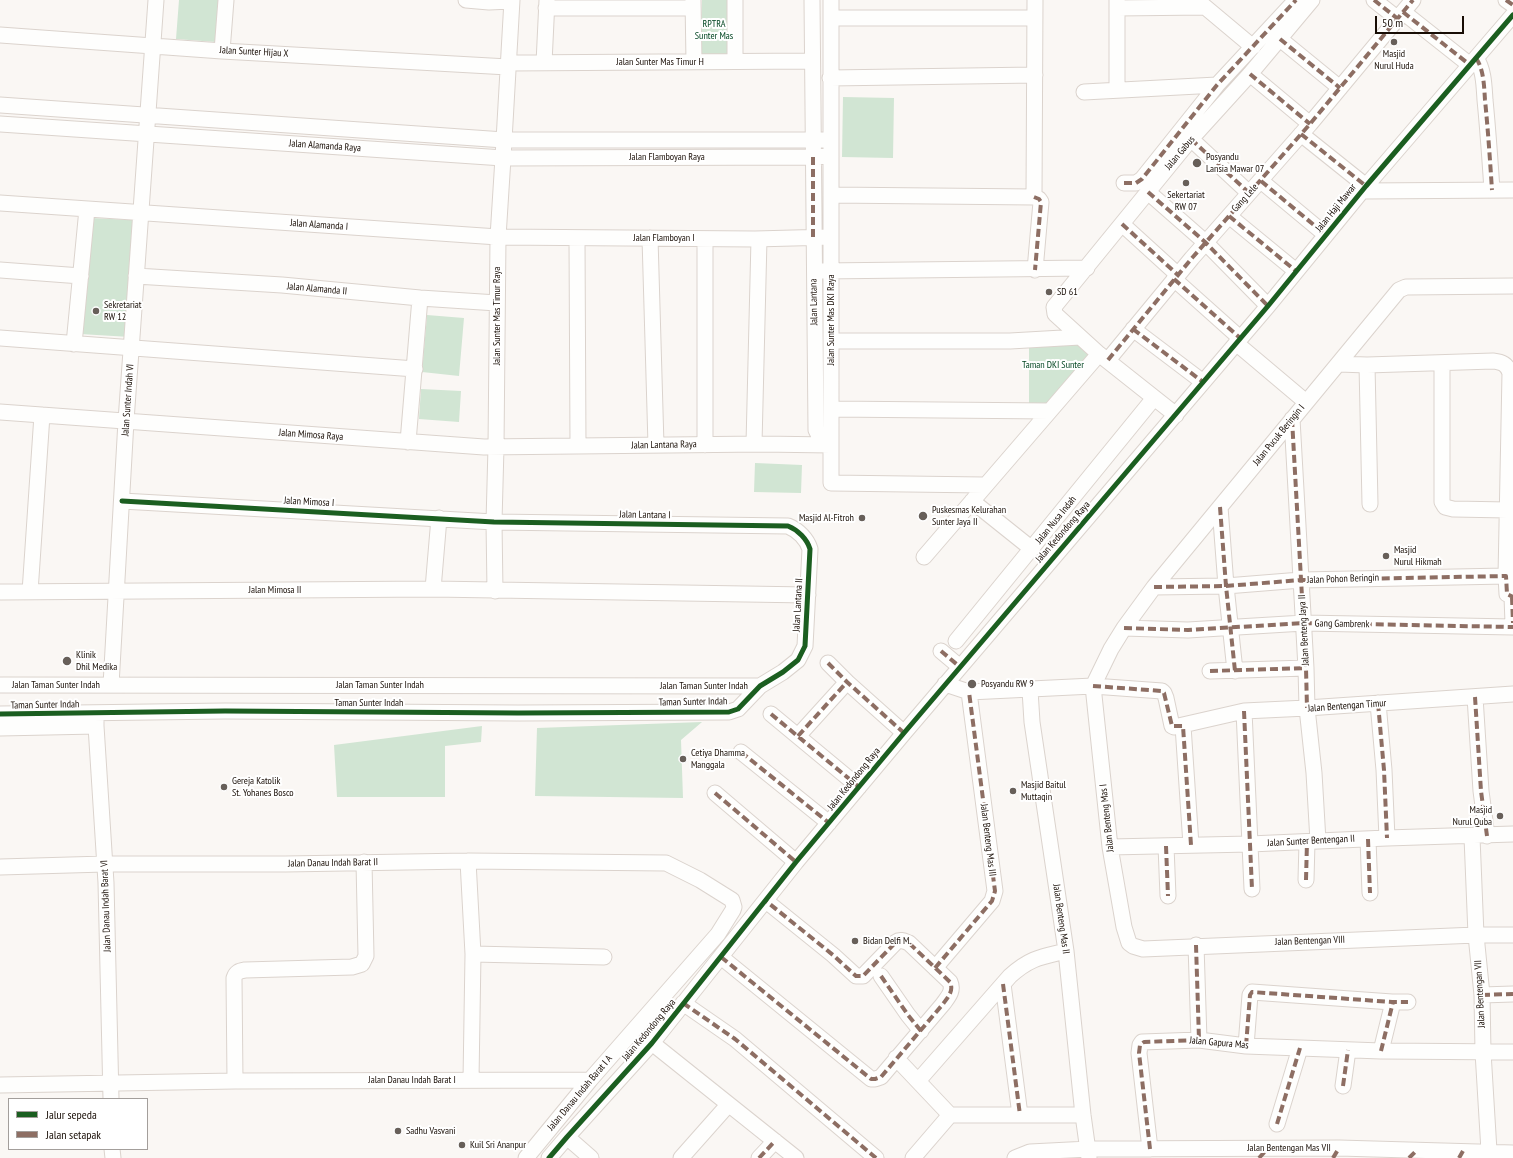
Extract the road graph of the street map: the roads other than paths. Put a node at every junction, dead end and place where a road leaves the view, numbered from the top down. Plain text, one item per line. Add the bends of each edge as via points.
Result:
1 (156, 0) edge
2 (226, 0) edge
3 (466, 0) edge
4 (512, 0) edge
5 (735, 0) edge
6 (812, 0) edge
7 (830, 0) edge
8 (1035, 0) edge
9 (1296, 0) edge
10 (1312, 0) edge
11 (1374, 0) edge
12 (1413, 0) edge
13 (1506, 0) edge
14 (1201, 3) edge
15 (547, 4) edge
16 (693, 4) edge
17 (1117, 4) edge
18 (1513, 5) edge
19 (1513, 15) edge
20 (1400, 16) junction
21 (831, 18) junction
22 (1035, 18) junction
23 (0, 35) edge
24 (1280, 39) junction
25 (152, 46) junction
26 (1253, 47) junction
27 (222, 50) junction
28 (812, 61) junction
29 (694, 62) junction
30 (735, 62) junction
31 (1473, 62) junction
32 (544, 63) junction
33 (508, 65) junction
34 (1250, 74) junction
35 (1035, 75) junction
36 (830, 78) junction
37 (1217, 86) junction
38 (1340, 88) junction
39 (1117, 90) junction
40 (1084, 92) dead end
41 (0, 105) edge
42 (148, 116) junction
43 (0, 124) edge
44 (1305, 129) junction
45 (147, 134) junction
46 (1192, 139) junction
47 (504, 140) junction
48 (812, 140) junction
49 (830, 140) junction
50 (831, 156) junction
51 (813, 157) junction
52 (504, 158) junction
53 (1261, 181) junction
54 (1124, 183) dead end
55 (1364, 189) junction
56 (1492, 190) junction
57 (1513, 190) edge
58 (1148, 192) junction
59 (1249, 193) junction
60 (831, 195) junction
61 (1034, 197) junction
62 (0, 203) edge
63 (87, 209) junction
64 (141, 213) junction
65 (1229, 216) junction
66 (1122, 224) junction
67 (1326, 235) junction
68 (498, 237) junction
69 (813, 237) junction
70 (831, 237) junction
71 (577, 238) junction
72 (650, 238) junction
73 (705, 239) junction
74 (759, 239) junction
75 (1205, 242) junction
76 (1087, 268) junction
77 (0, 270) edge
78 (1035, 270) junction
79 (814, 271) junction
80 (831, 271) junction
81 (1296, 271) junction
82 (81, 276) junction
83 (136, 276) junction
84 (1176, 277) junction
85 (1513, 286) edge
86 (420, 298) junction
87 (497, 303) junction
88 (1268, 306) junction
89 (1133, 329) junction
90 (1080, 337) junction
91 (0, 338) edge
92 (831, 341) junction
93 (1238, 341) junction
94 (74, 344) junction
95 (132, 347) junction
96 (1104, 357) junction
97 (1442, 362) junction
98 (1339, 364) junction
99 (1367, 365) junction
100 (415, 368) junction
101 (1203, 382) junction
102 (1154, 398) junction
103 (1306, 402) junction
104 (831, 409) junction
105 (1050, 410) junction
106 (0, 412) edge
107 (42, 415) junction
108 (1176, 415) junction
109 (1292, 419) junction
110 (126, 421) junction
111 (831, 440) junction
112 (408, 442) junction
113 (754, 444) junction
114 (656, 445) junction
115 (705, 445) junction
116 (578, 446) junction
117 (496, 447) junction
118 (984, 485) junction
119 (972, 500) junction
120 (122, 501) junction
121 (1370, 504) dead end
122 (1220, 508) junction
123 (1508, 510) junction
124 (439, 518) junction
125 (494, 522) junction
126 (795, 529) joint
127 (1032, 549) junction
128 (924, 557) dead end
129 (1506, 576) junction
130 (1301, 580) junction
131 (1226, 586) junction
132 (1154, 587) junction
133 (433, 589) junction
134 (495, 591) junction
135 (0, 592) edge
136 (30, 592) junction
137 (117, 592) junction
138 (808, 595) junction
139 (1512, 597) edge
140 (1304, 623) junction
141 (1513, 623) edge
142 (1513, 626) edge
143 (1230, 627) junction
144 (1124, 628) junction
145 (956, 641) dead end
146 (941, 651) dead end
147 (828, 663) dead end
148 (960, 667) junction
149 (1306, 668) junction
150 (1210, 671) dead end
151 (1235, 671) junction
152 (777, 675) joint
153 (1095, 681) junction
154 (847, 682) junction
155 (945, 684) junction
156 (0, 685) edge
157 (111, 685) junction
158 (760, 686) junction
159 (1030, 690) junction
160 (969, 692) junction
161 (1513, 694) edge
162 (1474, 697) junction
163 (1378, 703) junction
164 (1307, 708) junction
165 (738, 709) joint
166 (1244, 711) junction
167 (0, 714) edge
168 (771, 714) dead end
169 (96, 719) junction
170 (1183, 726) junction
171 (0, 728) edge
172 (904, 733) junction
173 (798, 736) junction
174 (741, 752) dead end
175 (859, 787) junction
176 (715, 793) dead end
177 (829, 824) junction
178 (1513, 834) edge
179 (1487, 836) junction
180 (1472, 837) junction
181 (1387, 838) junction
182 (1368, 839) junction
183 (1313, 842) junction
184 (1250, 844) junction
185 (1191, 845) junction
186 (1166, 846) junction
187 (1110, 848) junction
188 (468, 861) junction
189 (364, 862) junction
190 (796, 862) junction
191 (666, 863) joint
192 (105, 864) junction
193 (0, 867) edge
194 (1306, 880) dead end
195 (1252, 889) dead end
196 (1370, 893) dead end
197 (1168, 896) dead end
198 (766, 901) junction
199 (1476, 935) junction
200 (1513, 935) edge
201 (1196, 946) junction
202 (1143, 948) joint
203 (1066, 951) junction
204 (473, 954) junction
205 (604, 957) dead end
206 (720, 957) junction
207 (935, 968) junction
208 (881, 976) dead end
209 (1003, 984) junction
210 (1513, 994) edge
211 (1482, 995) junction
212 (683, 1003) junction
213 (921, 1030) junction
214 (1199, 1040) junction
215 (652, 1043) junction
216 (1246, 1046) junction
217 (1300, 1048) junction
218 (1348, 1050) junction
219 (1381, 1051) junction
220 (1483, 1052) junction
221 (1513, 1052) edge
222 (896, 1058) junction
223 (471, 1080) junction
224 (590, 1080) junction
225 (235, 1081) junction
226 (918, 1081) junction
227 (110, 1084) junction
228 (0, 1085) edge
229 (1343, 1086) dead end
230 (111, 1098) edge
231 (728, 1104) junction
232 (950, 1115) junction
233 (1020, 1115) junction
234 (1083, 1115) junction
235 (1277, 1124) dead end
236 (567, 1137) junction
237 (775, 1141) junction
238 (1150, 1150) junction
239 (1489, 1151) junction
240 (1513, 1152) edge
241 (1263, 1153) edge
242 (1336, 1153) edge
243 (1089, 1154) edge
244 (1413, 1154) edge
245 (1461, 1154) edge
246 (526, 1158) edge
247 (549, 1158) edge
248 (591, 1158) edge
249 (681, 1158) edge
250 (759, 1158) edge
251 (796, 1158) edge
252 (876, 1158) edge
253 (913, 1158) edge
254 (1015, 1158) edge

1 - 25 street, Jalan Sunter Indah VI
2 - 27 street
3 - 4 street
4 - 33 street, Jalan Sunter Mas Timur Raya
5 - 30 street
6 - 28 street
7 - 21 street
8 - 22 street
9 - 26 street
10 - 24 street, Jalan Gabus
11 - 20 street
12 - 20 street, Gang Lele
13 - 18 street
14 - 17 street
14 - 26 street
15 - 16 street
15 - 32 street
16 - 29 street
17 - 39 street
19 - 31 street, Jalan Haji Mawar
20 - 31 street
20 - 38 street, Gang Lele
21 - 22 street
21 - 36 street
22 - 35 street
23 - 25 street, Jalan Sunter Hijau X
24 - 34 street, Jalan Gabus
24 - 38 street
25 - 27 street, Jalan Sunter Hijau X
25 - 42 street, Jalan Sunter Indah VI
26 - 37 street
27 - 33 street, Jalan Sunter Hijau X
28 - 30 street, Jalan Sunter Mas Timur H
28 - 48 street
29 - 30 street, Jalan Sunter Mas Timur H
29 - 32 street, Jalan Sunter Mas Timur H
31 - 55 street, Jalan Haji Mawar
31 - 56 street via 1480,64 1482,77 1490,141
32 - 33 street, Jalan Sunter Mas Timur H
33 - 47 street, Jalan Sunter Mas Timur Raya
34 - 44 street
34 - 46 street, Jalan Gabus
35 - 36 street
35 - 61 street
36 - 49 street
37 - 39 street
37 - 54 street via 1142,179 1136,183
38 - 44 street, Gang Lele
39 - 40 street
41 - 42 street, Jalan Alamanda Raya
42 - 45 street, Jalan Sunter Indah VI
42 - 47 street, Jalan Alamanda Raya
43 - 45 street, Jalan Alamanda Raya
44 - 53 street, Gang Lele
44 - 55 street
45 - 52 street, Jalan Alamanda Raya
45 - 64 street, Jalan Sunter Indah VI
46 - 58 street, Jalan Gabus
46 - 59 street
47 - 48 street, Jalan Flamboyan Raya
47 - 52 street, Jalan Sunter Mas Timur Raya
48 - 49 street, Jalan Flamboyan Raya
48 - 51 street
49 - 50 street
50 - 51 street, Jalan Flamboyan Raya
50 - 60 street, Jalan Sunter Mas DKI Raya
51 - 52 street, Jalan Flamboyan Raya
51 - 69 street, Jalan Lantana
52 - 68 street, Jalan Sunter Mas Timur Raya
53 - 59 street, Gang Lele
53 - 67 street
55 - 56 street
55 - 67 street, Jalan Haji Mawar
56 - 57 street
58 - 66 street, Jalan Gabus
58 - 75 street
59 - 65 street, Gang Lele
60 - 61 street
60 - 70 street, Jalan Sunter Mas DKI Raya
61 - 78 street via 1041,202
62 - 63 street, Jalan Alamanda I
63 - 64 street, Jalan Alamanda I
63 - 82 street
64 - 68 street, Jalan Alamanda I
64 - 83 street, Jalan Sunter Indah VI
65 - 75 street, Gang Lele
65 - 81 street
66 - 76 street, Jalan Gabus
66 - 84 street
67 - 81 street, Jalan Haji Mawar
68 - 71 street, Jalan Flamboyan I
68 - 87 street, Jalan Sunter Mas Timur Raya
69 - 70 street, Jalan Flamboyan I
69 - 74 street, Jalan Flamboyan I
69 - 79 street, Jalan Lantana
70 - 80 street, Jalan Sunter Mas DKI Raya
71 - 72 street, Jalan Flamboyan I
71 - 116 street
72 - 73 street, Jalan Flamboyan I
72 - 114 street
73 - 74 street, Jalan Flamboyan I
73 - 115 street
74 - 113 street
75 - 84 street, Gang Lele
75 - 88 street
76 - 78 street
76 - 90 street, Jalan Gabus via 1054,307 1055,314
77 - 82 street
78 - 80 street
79 - 80 street
79 - 111 street, Jalan Lantana via 816,430 818,434
80 - 92 street, Jalan Sunter Mas DKI Raya
81 - 88 street, Jalan Haji Mawar
82 - 94 street
83 - 86 street, Jalan Alamanda II via 282,285
83 - 95 street, Jalan Sunter Indah VI
84 - 89 street, Gang Lele
84 - 93 street
85 - 98 street, Jalan Pucuk Beringin I via 1406,287 1399,290
86 - 87 street, Jalan Alamanda II
86 - 100 street
87 - 117 street, Jalan Sunter Mas Timur Raya
88 - 93 street, Jalan Haji Mawar
89 - 96 street, Gang Lele
89 - 101 street
90 - 92 street via 1010,341
90 - 96 street
91 - 94 street
92 - 104 street, Jalan Sunter Mas DKI Raya
93 - 101 street, Jalan Haji Mawar
93 - 103 street
94 - 95 street
95 - 100 street
95 - 110 street, Jalan Sunter Indah VI
96 - 102 street
96 - 105 street, Gang Lele
97 - 99 street
97 - 123 street via 1442,502 1445,507 1453,509
97 - 123 street via 1493,361 1505,363 1508,368
98 - 99 street
98 - 103 street, Jalan Pucuk Beringin I
99 - 121 street
100 - 112 street
101 - 108 street, Jalan Haji Mawar
102 - 108 street
102 - 127 street, Jalan Nusa Indah
103 - 109 street, Jalan Pucuk Beringin I
104 - 105 street
104 - 111 street, Jalan Sunter Mas DKI Raya
105 - 118 street, Gang Lele
106 - 107 street, Jalan Mimosa Raya
107 - 110 street, Jalan Mimosa Raya
107 - 136 street
108 - 148 street, Jalan Kedondong Raya
109 - 122 street, Jalan Pucuk Beringin I
109 - 130 street, Jalan Benteng Jaya II
110 - 112 street, Jalan Mimosa Raya
110 - 120 street, Jalan Sunter Indah VI
111 - 113 street, Jalan Lantana Raya
111 - 118 street, Jalan Sunter Mas DKI Raya via 831,483
112 - 117 street, Jalan Mimosa Raya
113 - 115 street, Jalan Lantana Raya
114 - 115 street, Jalan Lantana Raya
114 - 116 street, Jalan Lantana Raya
116 - 117 street, Jalan Lantana Raya
117 - 125 street, Jalan Sunter Mas Timur Raya
118 - 119 street, Gang Lele
119 - 127 street
119 - 128 street, Gang Lele
120 - 124 street, Jalan Mimosa I
120 - 137 street, Jalan Sunter Indah VI
122 - 131 street
122 - 132 street, Jalan Pucuk Beringin I
123 - 129 street
124 - 125 street, Jalan Mimosa I
124 - 133 street
125 - 126 street, Jalan Lantana I via 788,526
125 - 134 street, Jalan Sunter Mas Timur Raya
126 - 138 street, Jalan Lantana II via 810,549
127 - 145 street, Jalan Nusa Indah
129 - 130 street, Jalan Pohon Beringin
129 - 139 street via 1507,594
130 - 131 street, Jalan Pohon Beringin
130 - 140 street, Jalan Benteng Jaya II
131 - 132 street, Jalan Pohon Beringin
131 - 143 street
132 - 144 street, Jalan Pucuk Beringin I
133 - 134 street, Jalan Mimosa II
133 - 137 street, Jalan Mimosa II
134 - 138 street, Jalan Lantana II
135 - 136 street, Jalan Mimosa II
136 - 137 street, Jalan Mimosa II
137 - 157 street, Jalan Sunter Indah VI
138 - 152 street, Jalan Lantana II via 803,652 798,660
139 - 141 street
140 - 142 street, Gang Gambrenk
140 - 143 street, Gang Gambrenk
140 - 149 street, Jalan Benteng Jaya II
143 - 144 street, Gang Gambrenk via 1188,630
143 - 151 street
144 - 153 street, Jalan Pucuk Beringin I
146 - 148 street
147 - 154 street
148 - 155 street, Jalan Kedondong Raya
149 - 151 street
149 - 164 street, Jalan Benteng Jaya II
150 - 151 street
152 - 158 street, Jalan Taman Sunter Indah
153 - 159 street
153 - 170 street via 1162,691 1172,726
153 - 187 street, Jalan Benteng Mas I
154 - 172 street
154 - 173 street
155 - 160 street
155 - 172 street, Jalan Kedondong Raya
156 - 157 street, Jalan Taman Sunter Indah
157 - 158 street, Jalan Taman Sunter Indah
158 - 165 street, Jalan Taman Sunter Indah
159 - 160 street
159 - 203 street, Jalan Benteng Mas II via 1032,722
160 - 207 street, Jalan Benteng Mas III via 995,891 992,901
161 - 162 street, Jalan Bentengan Timur
162 - 163 street, Jalan Bentengan Timur
162 - 179 street
163 - 164 street, Jalan Bentengan Timur
163 - 181 street
164 - 166 street, Jalan Bentengan Timur
164 - 183 street, Jalan Benteng Jaya II via 1314,772
165 - 169 street, Taman Sunter Indah via 729,712 518,713 225,711
166 - 170 street, Jalan Bentengan Timur
166 - 184 street
167 - 169 street, Taman Sunter Indah
168 - 173 street
169 - 171 street
169 - 192 street, Jalan Danau Indah Barat VI
170 - 185 street
172 - 175 street, Jalan Kedondong Raya
173 - 175 street
174 - 177 street
175 - 177 street, Jalan Kedondong Raya
176 - 190 street
177 - 190 street, Jalan Kedondong Raya
178 - 179 street, Jalan Sunter Bentengan II
179 - 180 street, Jalan Sunter Bentengan II
180 - 181 street, Jalan Sunter Bentengan II
180 - 199 street, Jalan Bentengan VII
181 - 182 street, Jalan Sunter Bentengan II
182 - 183 street, Jalan Sunter Bentengan II
182 - 196 street
183 - 184 street, Jalan Sunter Bentengan II
183 - 194 street, Jalan Benteng Jaya II
184 - 185 street, Jalan Sunter Bentengan II
184 - 195 street
185 - 186 street, Jalan Sunter Bentengan II
186 - 187 street, Jalan Sunter Bentengan II
186 - 197 street
187 - 202 street, Jalan Benteng Mas I via 1124,926 1130,943
188 - 189 street, Jalan Danau Indah Barat II
188 - 191 street, Jalan Danau Indah Barat II
188 - 204 street
189 - 192 street, Jalan Danau Indah Barat II
189 - 225 street via 366,956 362,964 352,967 245,970 236,974
190 - 198 street, Jalan Kedondong Raya
191 - 224 street, Jalan Danau Indah Barat I A via 732,900 733,910 718,934
192 - 193 street, Jalan Danau Indah Barat II
192 - 227 street, Jalan Danau Indah Barat VI
198 - 206 street, Jalan Kedondong Raya
198 - 207 street via 856,976 867,974 898,940 909,943
199 - 200 street, Jalan Bentengan VIII
199 - 201 street, Jalan Bentengan VIII
199 - 211 street, Jalan Bentengan VII
201 - 202 street, Jalan Bentengan VIII
201 - 214 street
203 - 209 street via 1035,958 1021,966
203 - 234 street, Jalan Benteng Mas II
204 - 205 street
204 - 223 street
206 - 212 street, Jalan Kedondong Raya
206 - 222 street via 871,1079 881,1077
207 - 213 street via 950,982 951,992
208 - 213 street
209 - 226 street
209 - 233 street
210 - 211 street
211 - 220 street, Jalan Bentengan VII
212 - 215 street, Jalan Kedondong Raya
212 - 252 street via 735,1039
213 - 222 street
214 - 216 street, Jalan Gapura Mas
214 - 238 street, Jalan Gapura Mas via 1144,1042 1140,1045
215 - 231 street
215 - 236 street, Jalan Kedondong Raya
216 - 217 street, Jalan Gapura Mas
216 - 219 street via 1252,992 1400,1002
217 - 218 street, Jalan Gapura Mas
217 - 235 street
218 - 219 street, Jalan Gapura Mas
218 - 229 street
219 - 220 street, Jalan Gapura Mas
220 - 221 street, Jalan Gapura Mas
220 - 239 street, Jalan Bentengan VII
222 - 226 street
223 - 224 street, Jalan Danau Indah Barat I
223 - 225 street, Jalan Danau Indah Barat I
224 - 246 street, Jalan Danau Indah Barat I A
225 - 227 street, Jalan Danau Indah Barat I
226 - 232 street
227 - 228 street, Jalan Danau Indah Barat I
227 - 230 street, Jalan Danau Indah Barat VI
231 - 237 street
231 - 249 street
232 - 233 street
232 - 253 street
233 - 234 street
234 - 243 street, Jalan Benteng Mas II
236 - 247 street, Jalan Kedondong Raya
236 - 248 street
237 - 250 street
237 - 251 street
238 - 241 street, Jalan Bentengan Mas VII
238 - 243 street, Jalan Bentengan Mas VII
239 - 240 street, Jalan Bentengan Mas VII
239 - 245 street, Jalan Bentengan Mas VII
241 - 242 street, Jalan Bentengan Mas VII
242 - 244 street, Jalan Bentengan Mas VII
243 - 254 street, Jalan Bentengan Mas VII via 1030,1152
244 - 245 street, Jalan Bentengan Mas VII

